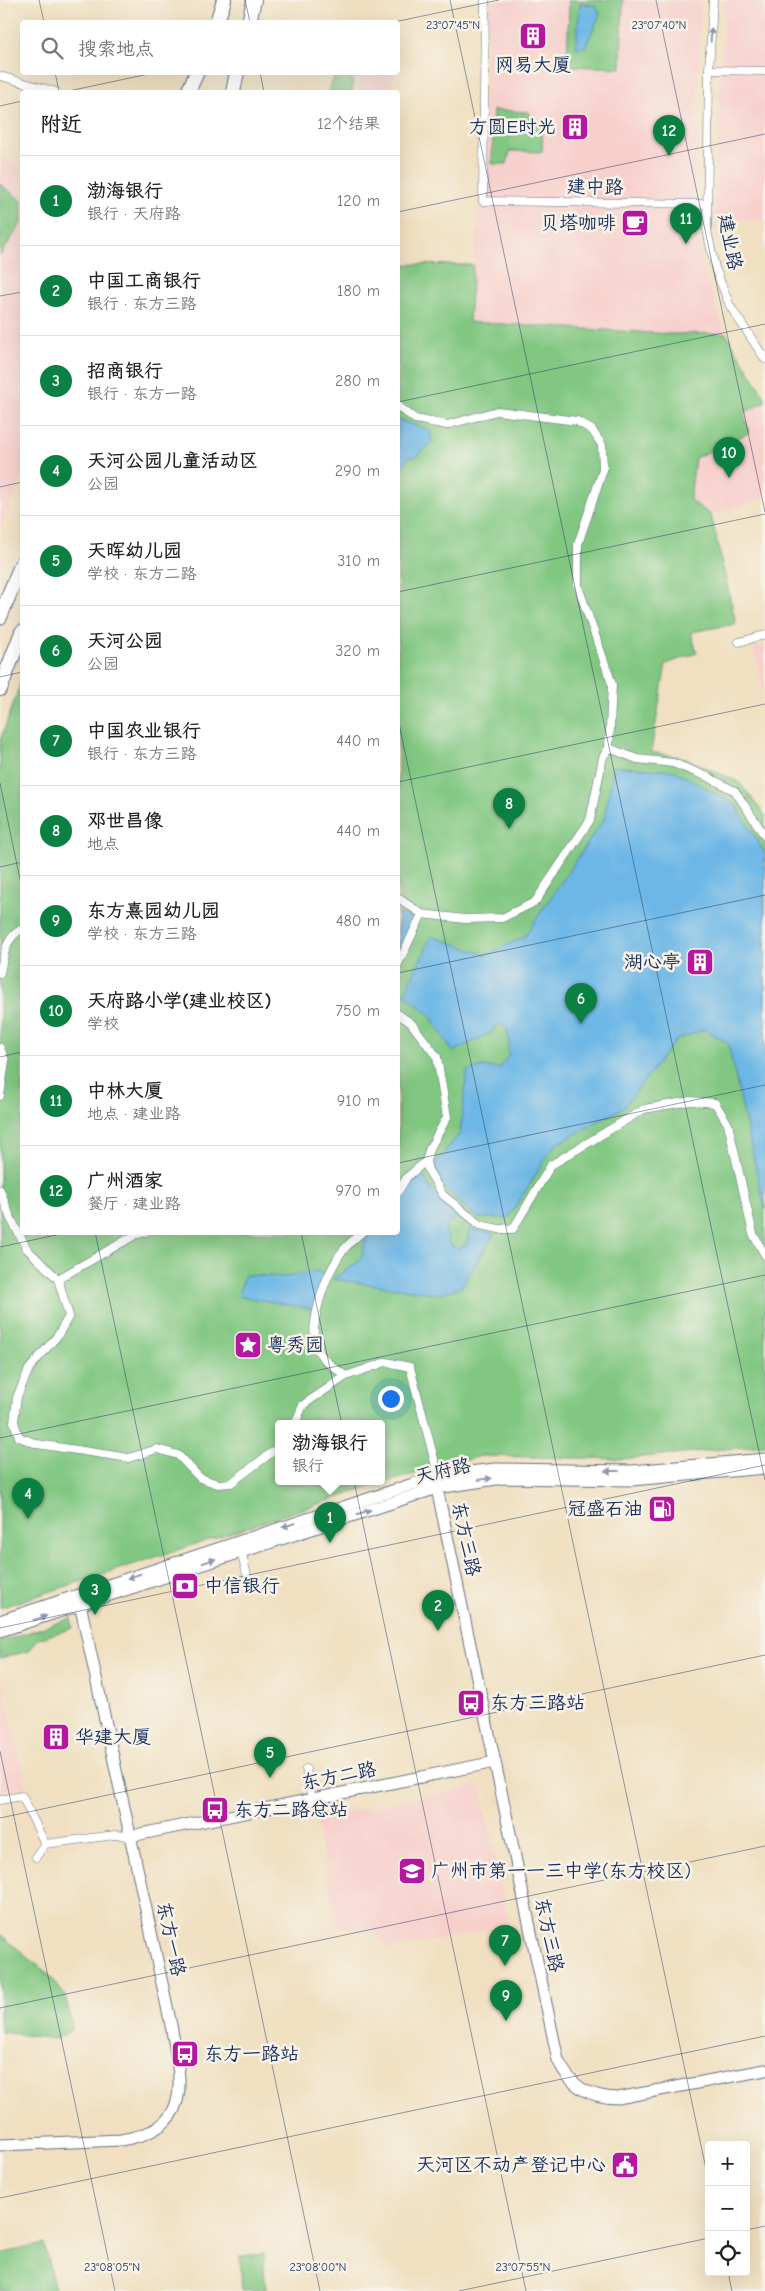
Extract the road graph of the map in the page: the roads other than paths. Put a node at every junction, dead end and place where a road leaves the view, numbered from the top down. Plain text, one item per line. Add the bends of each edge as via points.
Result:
1 (224, 0) edge
2 (254, 0) edge
3 (485, 0) edge
4 (713, 0) edge
5 (218, 20) edge
6 (249, 20) edge
7 (710, 70) junction
8 (765, 71) edge
9 (196, 75) edge
10 (236, 75) edge
11 (0, 76) edge
12 (50, 90) edge
13 (189, 90) edge
14 (233, 90) edge
15 (706, 204) junction
16 (765, 359) edge
17 (400, 408) edge
18 (20, 568) edge
19 (0, 617) edge
20 (765, 635) edge
21 (20, 637) edge
22 (739, 642) dead end
23 (0, 689) edge
24 (609, 748) junction
25 (765, 836) edge
26 (400, 899) edge
27 (422, 914) junction
28 (20, 930) edge
29 (400, 960) edge
30 (0, 973) edge
31 (400, 1015) edge
32 (0, 1048) edge
33 (0, 1096) edge
34 (426, 1161) junction
35 (400, 1189) edge
36 (0, 1190) edge
37 (135, 1235) edge
38 (359, 1235) edge
39 (765, 1255) edge
40 (58, 1279) junction
41 (346, 1376) junction
42 (297, 1420) edge
43 (275, 1450) edge
44 (765, 1459) edge
45 (765, 1468) edge
46 (437, 1482) junction
47 (241, 1551) junction
48 (248, 1579) dead end
49 (79, 1600) junction
50 (0, 1621) edge
51 (0, 1630) edge
52 (495, 1762) junction
53 (306, 1769) dead end
54 (312, 1799) junction
55 (0, 1800) edge
56 (131, 1836) junction
57 (45, 1844) junction
58 (36, 1857) dead end
59 (765, 2070) edge
60 (0, 2145) edge

1 - 5 highway
2 - 6 highway
3 - 15 street, 建中路 via 483,201
7 -> 4 street, 建业路
7 - 8 street
7 - 15 street, 建业路
9 - 13 highway
10 - 14 highway
11 - 12 street
15 - 16 street, 建业路 via 707,230 715,268 738,319
17 - 24 street via 415,419 447,425 497,411 577,421 592,430 602,445 603,470 578,544 578,586 612,684
18 - 19 highway
20 - 22 street
21 - 23 highway
24 - 25 street via 637,759 673,763 735,791
24 - 27 street via 603,757 590,820 535,902 502,918 466,920
26 - 27 street
27 - 29 street
28 - 30 street via 8,941
31 - 34 street via 411,1023 436,1056 447,1117
32 - 33 street via 5,1060
34 - 35 street
34 - 39 street via 443,1195 480,1225 513,1229 551,1165 644,1109 690,1101 715,1103 728,1124 753,1234
36 - 40 street via 27,1249
37 - 40 street
38 - 41 street via 336,1260 326,1281 314,1329 317,1348 328,1363
40 - 43 street via 69,1316 58,1335 29,1369 18,1397 14,1422 19,1438 37,1444 129,1458 158,1449 178,1455 200,1478 218,1484 231,1482
41 - 42 street via 303,1405
41 - 46 street via 386,1362 410,1367
44 -> 46 street, 天府路 via 632,1471 495,1469
46 -> 45 street, 天府路 via 503,1478 632,1480
47 -> 46 street, 天府路
46 -> 49 street, 天府路 via 413,1484
46 - 52 street, 东方三路
47 - 48 street
49 -> 47 street, 天府路
49 - 50 street, 天府路
51 -> 49 street, 天府路
49 - 56 street, 东方一路
52 - 54 street, 东方二路
52 - 59 street, 东方三路 via 558,2060 566,2075 582,2090 600,2098 618,2098
53 - 54 street
54 - 56 street, 东方二路
55 - 57 street via 22,1796
56 - 57 street
56 - 60 street, 东方一路 via 177,2061 178,2101 165,2123 139,2138
57 - 58 street

